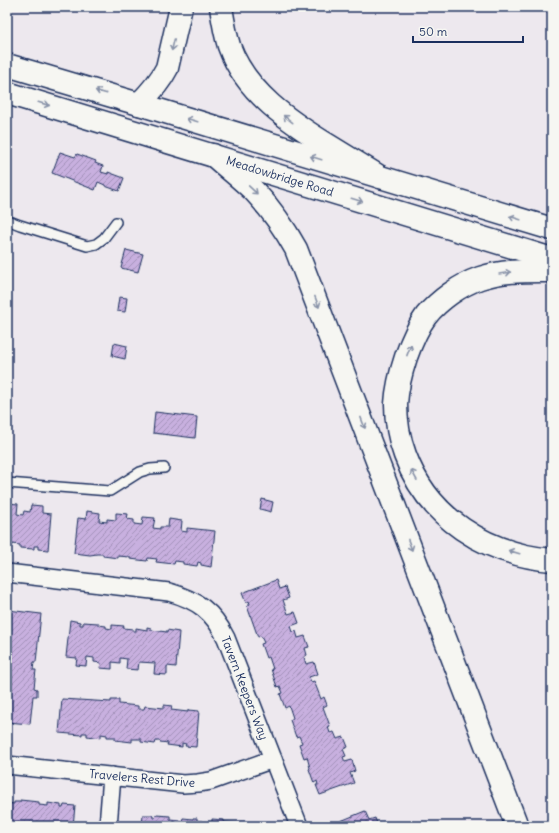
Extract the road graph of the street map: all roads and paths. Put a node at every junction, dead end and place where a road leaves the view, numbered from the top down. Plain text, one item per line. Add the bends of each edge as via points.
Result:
1 (182, 7) edge
2 (221, 7) edge
3 (7, 65) edge
4 (7, 93) edge
5 (139, 104) junction
6 (213, 156) junction
7 (380, 177) junction
8 (7, 220) edge
9 (116, 222) dead end
10 (552, 229) edge
11 (552, 259) edge
12 (552, 271) edge
13 (164, 468) dead end
14 (7, 483) edge
15 (552, 560) edge
16 (7, 573) edge
17 (273, 759) junction
18 (7, 765) edge
19 (112, 776) junction
20 (108, 826) edge
21 (299, 826) edge
22 (517, 826) edge

1 -> 5 main road via 167,68 158,83
7 -> 2 main road via 292,122 260,94 237,62 224,26
5 -> 3 main road
4 -> 6 main road, Meadowbridge Road
7 -> 5 main road
6 -> 11 main road, Meadowbridge Road
6 -> 22 main road via 266,204 296,249
10 -> 7 main road
8 - 9 lane via 87,246 96,244 104,238
15 -> 12 main road via 513,553 489,544 449,519 421,488 410,467 401,445 396,406 403,366 417,331 426,316 450,294 465,285 492,275 519,270
13 - 14 lane via 140,472 110,491
16 - 17 street, Tavern Keepers Way via 169,592 195,602 215,619 226,638
17 - 19 street, Travelers Rest Drive via 211,781 198,783 183,784
17 - 21 street, Tavern Keepers Way
18 - 19 street, Travelers Rest Drive
19 - 20 street

